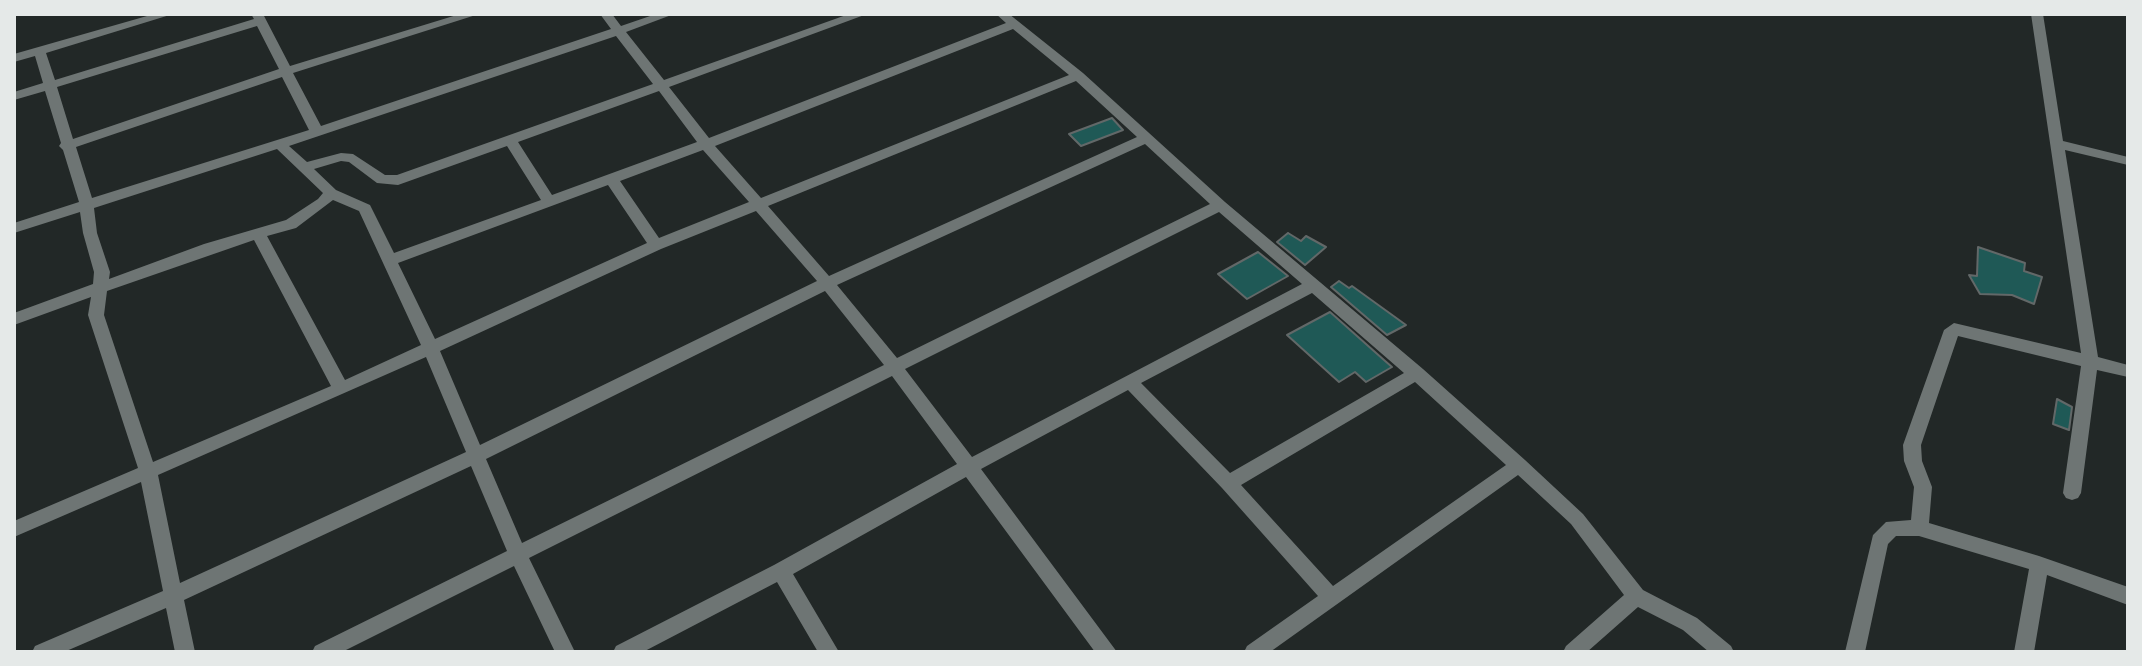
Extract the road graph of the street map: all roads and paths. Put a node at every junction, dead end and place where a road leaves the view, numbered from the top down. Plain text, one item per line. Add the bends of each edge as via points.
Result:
1 (167, 14) edge
2 (473, 14) edge
3 (606, 14) edge
4 (668, 14) edge
5 (861, 14) edge
6 (2037, 14) edge
7 (151, 16) edge
8 (259, 18) edge
9 (446, 18) edge
10 (1008, 19) edge
11 (619, 31) junction
12 (39, 50) junction
13 (14, 58) edge
14 (286, 71) junction
15 (1078, 76) junction
16 (49, 86) junction
17 (661, 86) junction
18 (14, 96) edge
19 (317, 132) junction
20 (1147, 138) junction
21 (510, 140) junction
22 (279, 144) junction
23 (706, 144) junction
24 (2057, 144) junction
25 (66, 146) junction
26 (2128, 161) edge
27 (306, 167) junction
28 (611, 179) junction
29 (331, 193) junction
30 (86, 203) junction
31 (550, 203) junction
32 (760, 205) junction
33 (1220, 205) junction
34 (14, 228) edge
35 (258, 233) junction
36 (656, 245) junction
37 (391, 260) junction
38 (827, 283) junction
39 (1313, 285) junction
40 (100, 287) junction
41 (14, 319) edge
42 (431, 349) junction
43 (2090, 361) junction
44 (894, 366) junction
45 (2128, 371) edge
46 (1417, 373) junction
47 (1130, 382) junction
48 (341, 389) junction
49 (477, 455) junction
50 (1519, 465) junction
51 (968, 467) junction
52 (148, 472) junction
53 (1228, 483) junction
54 (2072, 493) dead end
55 (1919, 528) junction
56 (14, 529) edge
57 (517, 553) junction
58 (2039, 564) junction
59 (781, 571) junction
60 (172, 596) junction
61 (1636, 596) junction
62 (2128, 596) edge
63 (1331, 597) junction
64 (42, 652) edge
65 (185, 652) edge
66 (322, 652) edge
67 (565, 652) edge
68 (623, 652) edge
69 (829, 652) edge
70 (1107, 652) edge
71 (1254, 652) edge
72 (1573, 652) edge
73 (1724, 652) edge
74 (1855, 652) edge
75 (2024, 652) edge

1 - 7 street
2 - 9 street
3 - 11 street
4 - 11 street
5 - 17 street
6 - 24 street
7 - 12 street
8 - 14 street
8 - 16 street
9 - 14 street
10 - 15 street
10 - 23 street
11 - 17 street
11 - 19 street
12 - 13 street
12 - 16 street
14 - 19 street
14 - 25 street
15 - 20 street
15 - 32 street
16 - 18 street
16 - 25 street
17 - 21 street
17 - 23 street
19 - 22 street
20 - 33 street
20 - 38 street
21 - 27 street via 390,182 353,158
21 - 31 street
22 - 27 street
22 - 30 street
23 - 28 street
23 - 32 street
24 - 26 street
24 - 43 street
25 - 30 street
27 - 29 street
28 - 31 street
28 - 36 street
29 - 35 street via 291,224
29 - 37 street via 365,208
30 - 34 street
30 - 40 street via 102,272
31 - 37 street
32 - 36 street
32 - 38 street
33 - 39 street
33 - 44 street
35 - 40 street
35 - 48 street
36 - 42 street
37 - 42 street
38 - 44 street
38 - 49 street
39 - 46 street
39 - 47 street
40 - 41 street
40 - 52 street via 96,315
42 - 48 street
42 - 49 street
43 - 45 street
43 - 54 street
43 - 55 street via 1954,329 1912,445 1923,487
44 - 51 street
44 - 57 street
46 - 50 street
46 - 53 street
47 - 51 street
47 - 53 street
48 - 52 street
49 - 57 street
49 - 60 street
50 - 61 street via 1577,519
50 - 63 street
51 - 59 street
51 - 70 street
52 - 56 street
52 - 60 street
53 - 63 street
55 - 58 street
55 - 74 street via 1892,528 1880,541
57 - 66 street
57 - 67 street
58 - 62 street
58 - 75 street
59 - 68 street
59 - 69 street
60 - 64 street
60 - 65 street
61 - 72 street
61 - 73 street via 1690,624
63 - 71 street

